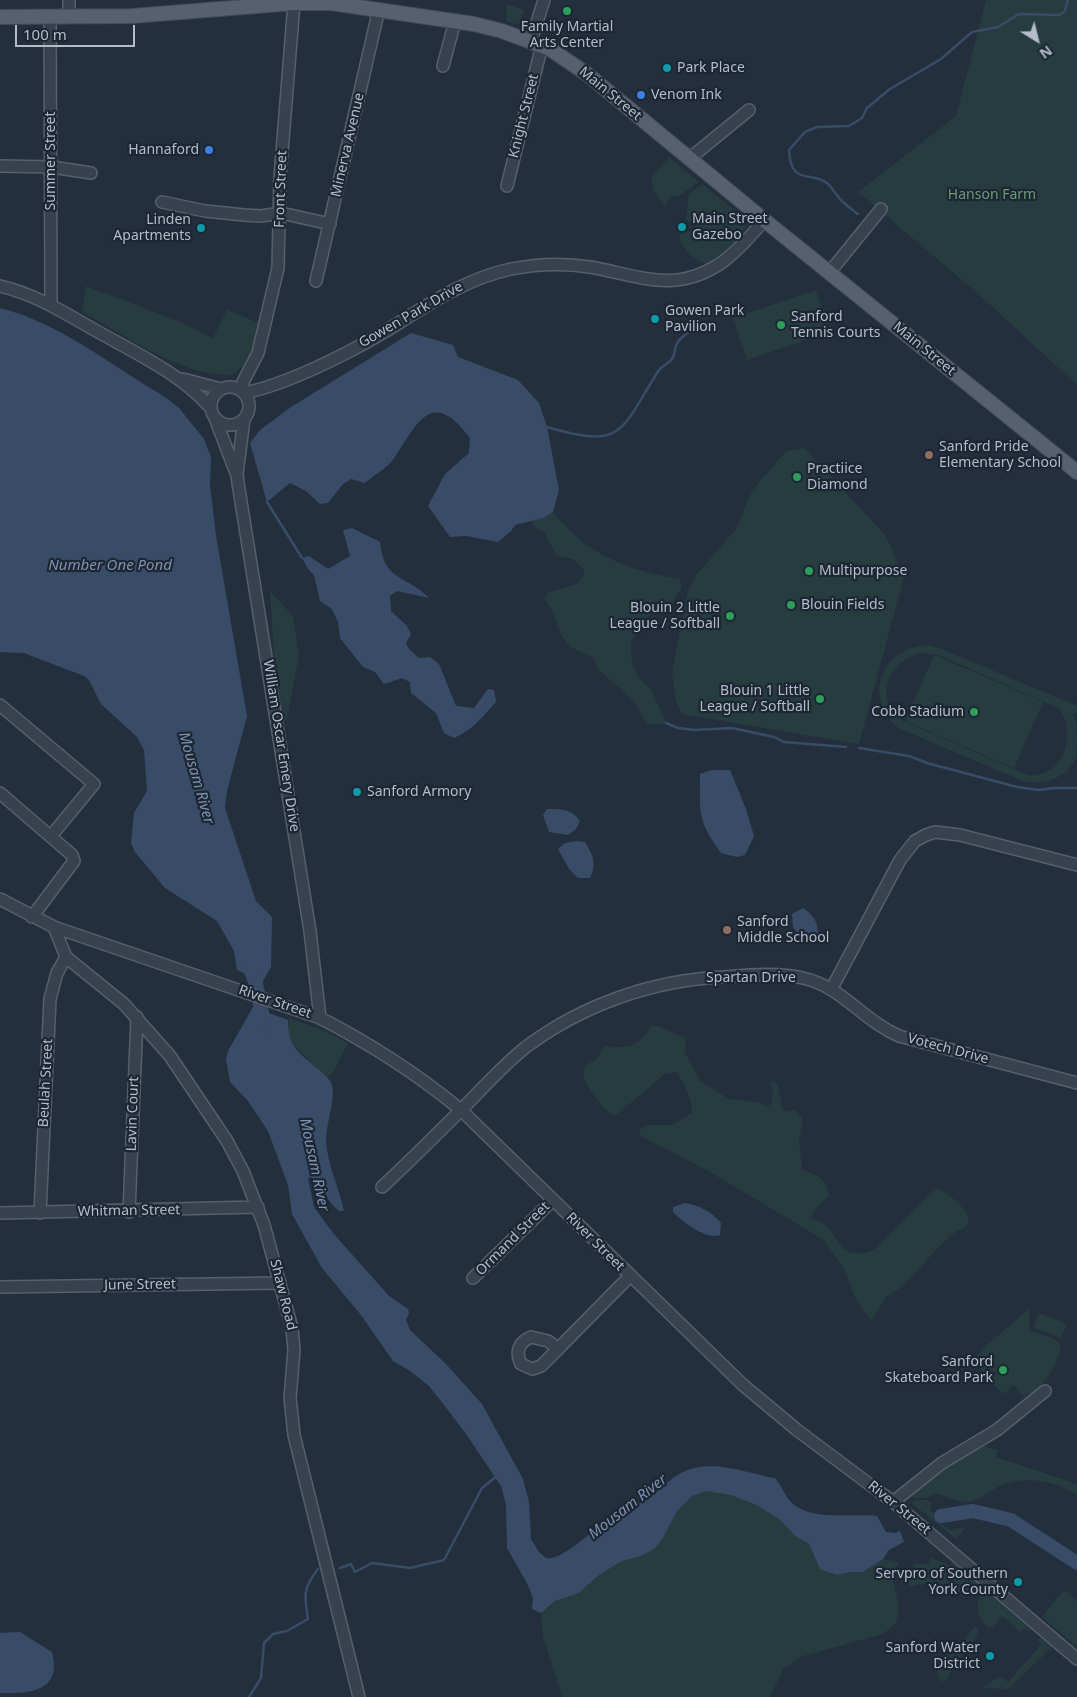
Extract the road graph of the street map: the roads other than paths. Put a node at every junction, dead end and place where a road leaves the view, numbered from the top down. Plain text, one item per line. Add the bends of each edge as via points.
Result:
1 (69, 0) edge
2 (544, 0) edge
3 (331, 1) edge
4 (294, 3) junction
5 (185, 7) edge
6 (379, 9) junction
7 (0, 16) edge
8 (50, 17) junction
9 (69, 17) junction
10 (455, 21) junction
11 (537, 43) junction
12 (443, 66) dead end
13 (749, 110) dead end
14 (690, 159) junction
15 (0, 166) edge
16 (52, 167) junction
17 (91, 173) dead end
18 (507, 186) dead end
19 (162, 202) dead end
20 (881, 209) dead end
21 (281, 213) junction
22 (764, 220) junction
23 (330, 224) junction
24 (829, 273) junction
25 (316, 281) dead end
26 (0, 286) edge
27 (51, 305) junction
28 (250, 371) junction
29 (179, 378) junction
30 (279, 381) junction
31 (224, 388) junction
32 (243, 392) junction
33 (213, 413) junction
34 (247, 414) junction
35 (1077, 472) edge
36 (237, 474) junction
37 (0, 705) edge
38 (0, 793) edge
39 (51, 836) junction
40 (1077, 865) edge
41 (0, 899) edge
42 (14, 908) junction
43 (0, 912) edge
44 (32, 917) junction
45 (54, 927) junction
46 (66, 957) junction
47 (832, 988) junction
48 (137, 1017) junction
49 (320, 1018) junction
50 (1077, 1083) edge
51 (462, 1110) junction
52 (382, 1187) dead end
53 (553, 1200) junction
54 (258, 1207) junction
55 (129, 1212) junction
56 (0, 1213) edge
57 (40, 1213) junction
58 (630, 1276) junction
59 (473, 1278) dead end
60 (280, 1283) junction
61 (0, 1287) edge
62 (558, 1349) dead end
63 (1045, 1391) dead end
64 (893, 1502) junction
65 (1077, 1659) edge
66 (359, 1697) edge

1 - 9 street
2 - 11 street, Knight Street
3 - 4 main road, Main Street
3 - 6 main road, Main Street
4 - 5 main road, Main Street
4 - 21 street, Front Street via 280,177
5 - 9 main road, Main Street
6 - 10 main road, Main Street
6 - 23 street, Minerva Avenue
7 - 8 main road, Main Street
8 - 9 main road, Main Street
8 - 16 street, Summer Street
10 - 11 main road, Main Street
10 - 12 street
11 - 14 main road, Main Street via 587,74
11 - 18 street, Knight Street
13 - 14 street
14 - 22 main road, Main Street
15 - 16 street
16 - 17 street
16 - 27 street, Summer Street
19 - 21 street via 244,215
20 - 24 street
21 - 23 street
21 - 28 street, Front Street via 277,278 258,353
22 - 24 main road, Main Street
22 - 30 street, Gowen Park Drive via 722,262 701,274 680,280 649,281 588,267 562,265 524,267 486,276 450,291 354,348
23 - 25 street, Minerva Avenue
24 - 35 main road, Main Street
26 - 27 street, William Oscar Emery Drive
27 - 29 street, William Oscar Emery Drive
28 - 31 street
28 - 32 street, Front Street via 243,382
29 - 31 street, William Oscar Emery Drive
29 - 33 street, William Oscar Emery Drive
30 - 32 street, Gowen Park Drive
30 - 34 street, Gowen Park Drive
31 - 32 street
31 - 33 street via 213,398
32 - 34 street via 248,398
33 - 34 street via 219,422 231,426
33 - 36 street, William Oscar Emery Drive
34 - 36 street, William Oscar Emery Drive
36 - 49 street, William Oscar Emery Drive via 309,922
37 - 39 street via 94,784
38 - 39 street
39 - 44 street via 72,855 74,861
40 - 47 street via 960,835 935,832 926,835 915,841 900,860
41 - 42 street, River Street
42 - 43 street
42 - 44 street, River Street
44 - 45 street, River Street
45 - 46 street
45 - 49 street, River Street
46 - 48 street, Shaw Road
46 - 57 street, Beulah Street via 55,978 50,999
47 - 50 street, Votech Drive via 872,1022 899,1036
47 - 51 street, Spartan Drive via 802,978 754,975 696,978 643,990 605,1003 553,1028 506,1065
48 - 54 street, Shaw Road via 170,1056 227,1141
48 - 55 street, Lavin Court
49 - 51 street, River Street via 382,1052
51 - 52 street, Spartan Drive
51 - 53 street, River Street
53 - 58 street, River Street
53 - 59 street, Ormand Street
54 - 55 street, Whitman Street
54 - 60 street, Shaw Road
55 - 57 street, Whitman Street
56 - 57 street, Whitman Street
58 - 62 street
58 - 64 street, River Street via 743,1385
60 - 61 street, June Street
60 - 66 street, Shaw Road via 293,1333 290,1398 294,1435
63 - 64 street via 997,1430 942,1463
64 - 65 street, River Street

